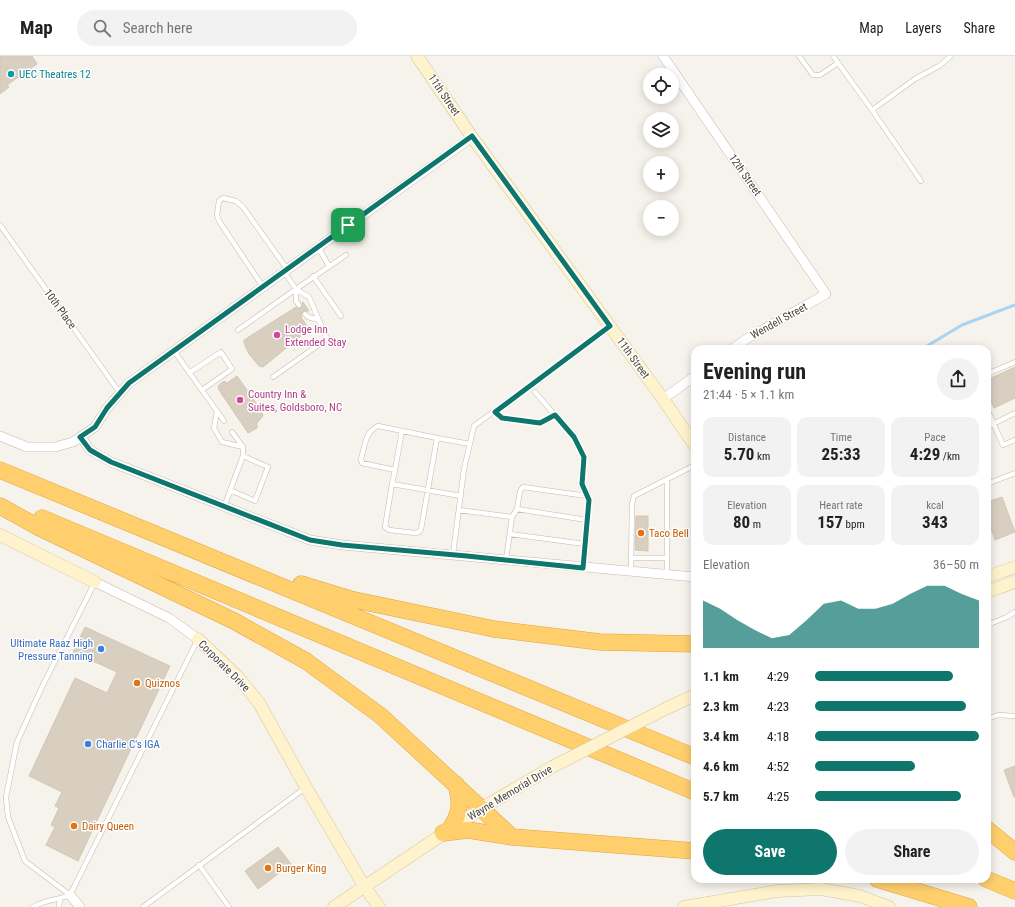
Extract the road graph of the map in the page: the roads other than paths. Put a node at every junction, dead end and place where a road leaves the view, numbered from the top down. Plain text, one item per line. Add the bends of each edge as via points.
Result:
1 (663, 56) edge
2 (799, 56) edge
3 (833, 56) edge
4 (951, 56) edge
5 (421, 57) edge
6 (838, 62) junction
7 (872, 110) junction
8 (472, 136) junction
9 (921, 181) dead end
10 (0, 225) edge
11 (318, 247) junction
12 (346, 254) dead end
13 (329, 266) junction
14 (286, 270) junction
15 (313, 276) junction
16 (263, 287) junction
17 (296, 289) junction
18 (826, 294) joint
19 (299, 305) dead end
20 (305, 314) dead end
21 (341, 316) dead end
22 (319, 320) junction
23 (610, 326) junction
24 (238, 330) dead end
25 (738, 345) edge
26 (174, 351) junction
27 (1015, 362) edge
28 (991, 372) edge
29 (189, 373) junction
30 (273, 377) dead end
31 (691, 379) edge
32 (202, 390) junction
33 (534, 392) dead end
34 (120, 393) junction
35 (663, 399) junction
36 (217, 411) junction
37 (495, 412) junction
38 (1015, 413) edge
39 (555, 415) junction
40 (991, 419) edge
41 (224, 421) dead end
42 (993, 424) junction
43 (402, 431) junction
44 (232, 432) dead end
45 (0, 436) edge
46 (437, 438) junction
47 (77, 439) junction
48 (691, 440) edge
49 (1015, 440) edge
50 (470, 444) junction
51 (243, 447) junction
52 (243, 456) junction
53 (691, 467) edge
54 (0, 470) edge
55 (395, 470) junction
56 (1015, 473) edge
57 (667, 479) junction
58 (991, 482) edge
59 (392, 484) junction
60 (230, 490) junction
61 (428, 491) junction
62 (461, 496) junction
63 (587, 496) junction
64 (0, 500) edge
65 (0, 506) edge
66 (224, 507) junction
67 (516, 509) junction
68 (459, 510) junction
69 (512, 517) junction
70 (587, 520) junction
71 (510, 534) junction
72 (0, 535) edge
73 (585, 544) junction
74 (191, 548) junction
75 (454, 554) junction
76 (631, 558) junction
77 (667, 558) junction
78 (506, 560) junction
79 (1015, 567) edge
80 (583, 568) junction
81 (631, 571) junction
82 (667, 574) junction
83 (991, 576) edge
84 (691, 577) edge
85 (95, 582) junction
86 (1015, 582) edge
87 (991, 591) edge
88 (1015, 612) edge
89 (991, 623) edge
90 (198, 639) junction
91 (691, 644) edge
92 (691, 697) edge
93 (1015, 716) edge
94 (991, 718) edge
95 (691, 755) edge
96 (456, 784) junction
97 (306, 786) junction
98 (691, 790) edge
99 (482, 808) junction
100 (446, 832) junction
101 (991, 832) edge
102 (512, 837) junction
103 (691, 851) edge
104 (1015, 852) edge
105 (199, 865) junction
106 (991, 881) edge
107 (890, 883) edge
108 (913, 883) edge
109 (364, 886) junction
110 (1015, 891) edge
111 (70, 895) junction
112 (60, 899) junction
113 (33, 907) edge
114 (59, 907) edge
115 (80, 907) edge
116 (143, 907) edge
117 (229, 907) edge
118 (334, 907) edge
119 (379, 907) edge
120 (684, 907) edge
121 (889, 907) edge
122 (970, 907) edge

1 - 18 street, 12th Street
2 - 6 lane via 813,75 820,75
3 - 6 lane
4 - 7 lane
5 - 8 street, 11th Street
6 - 7 lane
7 - 9 lane
8 - 11 street
8 - 23 street, 11th Street
10 - 34 lane, 10th Place
11 - 13 lane
11 - 14 street
12 - 13 lane
13 - 15 lane
14 - 16 street
14 - 16 lane via 243,207 236,201 223,198 219,201 219,222
14 - 17 lane
15 - 17 lane
15 - 21 lane
16 - 26 street
17 - 19 lane via 296,301
17 - 22 lane via 309,297
17 - 24 lane
18 - 25 street, Wendell Street
20 - 22 lane
22 - 30 lane via 327,339
23 - 35 street, 11th Street
23 - 37 lane
26 - 29 lane
26 - 34 street via 129,383
27 - 28 lane
29 - 32 lane
29 - 32 lane via 221,352 232,369
31 - 35 street
32 - 36 lane
33 - 39 lane
34 - 47 street via 95,427
35 - 48 street, 11th Street
36 - 41 lane
36 - 51 lane via 214,428 222,442
37 - 39 lane via 502,418 540,423
37 - 50 lane via 474,426
38 - 42 lane
39 - 63 lane via 574,437 584,457 582,484
40 - 42 lane
42 - 49 lane via 1003,445
43 - 46 lane
43 - 55 lane
43 - 55 lane via 378,426 371,429 361,460 362,463
44 - 51 lane
45 - 47 street via 28,447 55,447
46 - 50 lane
46 - 61 lane
47 - 66 street via 111,462
50 - 62 lane
51 - 52 lane
52 - 60 lane
52 - 60 lane via 268,467 255,501
53 - 57 lane
54 - 74 highway
55 - 59 lane
56 - 58 lane
57 - 76 lane via 634,496
57 - 77 lane
59 - 61 lane
59 - 61 lane via 385,523 389,530 419,532
60 - 66 lane
61 - 62 lane
62 - 68 lane
63 - 67 lane via 523,487
63 - 70 lane
64 - 98 highway
65 - 96 highway via 40,528 234,621 306,661 381,716
66 - 75 street via 310,540
67 - 69 lane
67 - 70 lane
68 - 69 lane
68 - 75 lane
69 - 71 lane
70 - 73 lane
71 - 73 lane
71 - 78 lane
72 - 85 street, Corporate Drive
73 - 80 lane
74 - 91 highway via 350,599 494,629 600,642
74 - 95 highway
75 - 78 street
76 - 77 lane
76 - 81 lane
77 - 82 lane
78 - 80 street
79 - 83 street
80 - 81 street
81 - 82 street
82 - 84 street
85 - 90 street, Corporate Drive via 169,618
85 - 111 lane via 17,742 6,797 8,818 25,861
86 - 87 street
88 - 89 lane
90 - 97 street, Corporate Drive via 238,677 260,703
90 - 111 lane
92 - 99 street, Wayne Memorial Drive, bridge via 552,767
93 - 94 lane via 998,715
96 - 99 highway
96 - 100 highway via 459,809 454,824
97 - 105 lane
97 - 109 street, Corporate Drive
99 - 100 street, Wayne Memorial Drive
99 - 102 highway
100 - 102 highway via 468,830
100 - 109 street, Wayne Memorial Drive
101 - 104 highway
102 - 103 highway
105 - 116 lane
105 - 117 lane
106 - 110 highway
107 - 122 highway
108 - 122 highway
109 - 118 street, Wayne Memorial Drive
109 - 119 street, Corporate Drive
111 - 112 lane
111 - 115 street
112 - 113 lane
112 - 114 lane
120 - 121 street via 777,891 821,889 860,896

